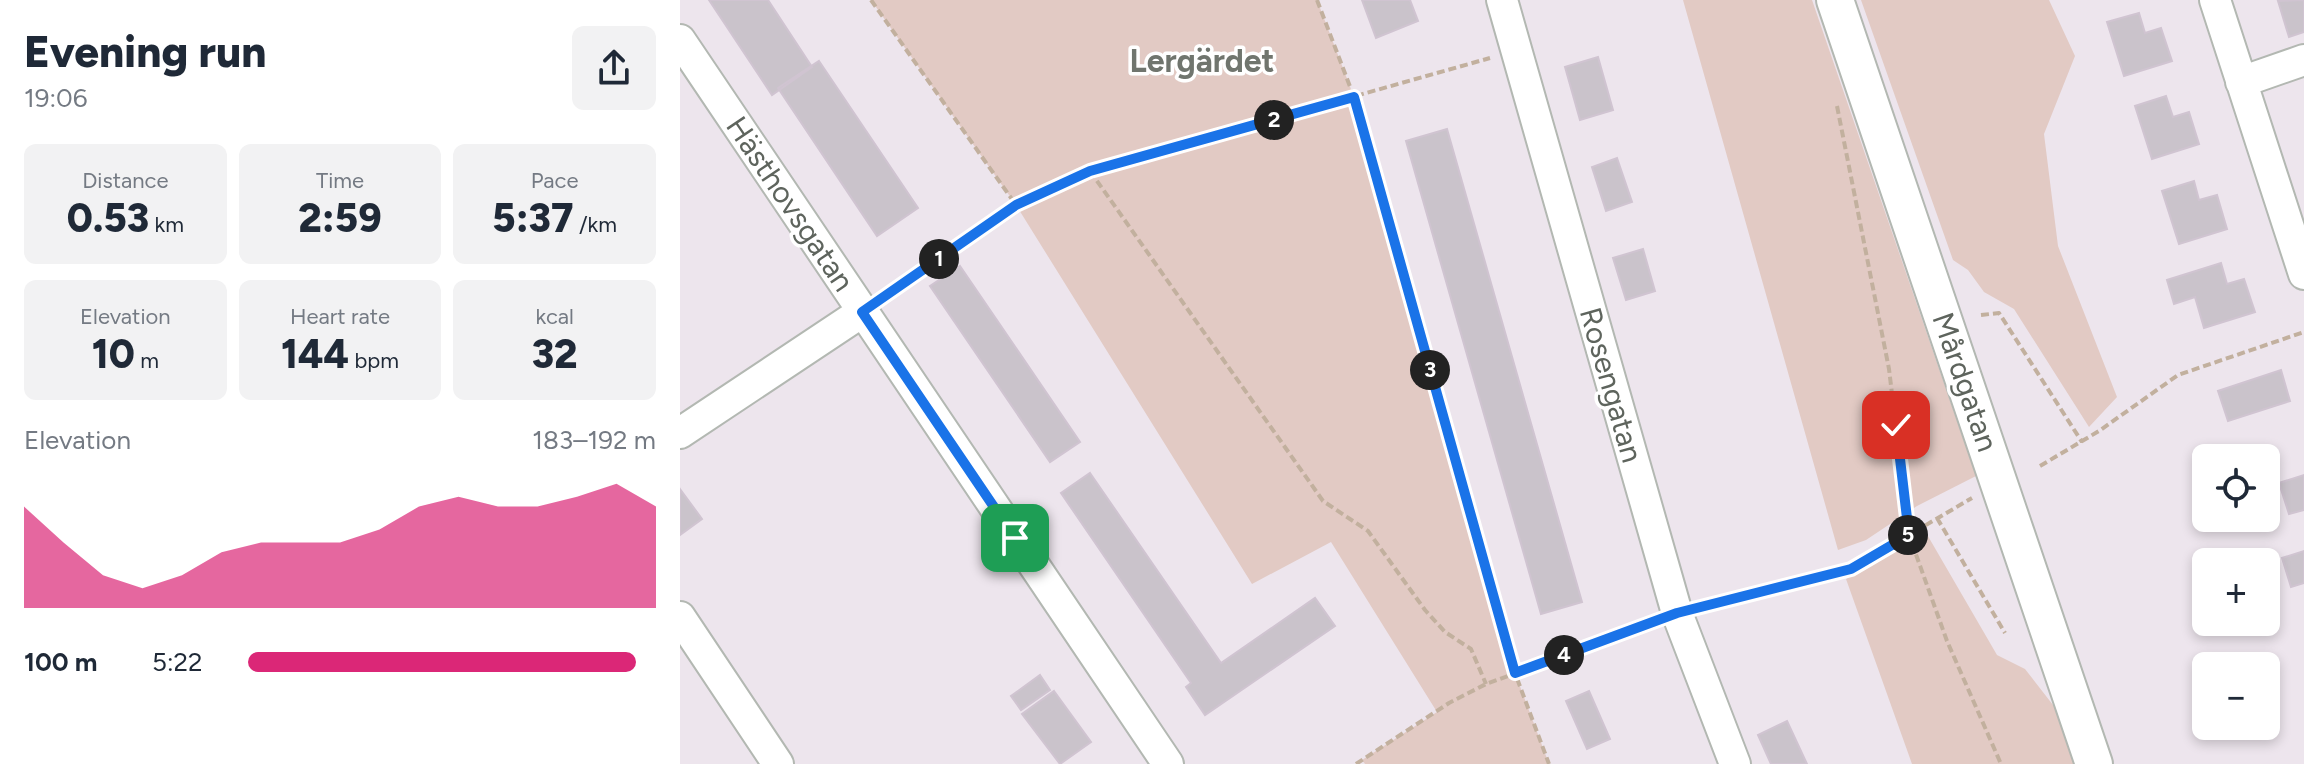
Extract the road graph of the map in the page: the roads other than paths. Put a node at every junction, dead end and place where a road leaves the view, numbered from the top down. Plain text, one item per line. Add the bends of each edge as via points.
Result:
1 (1502, 0) edge
2 (1835, 0) edge
3 (2215, 0) edge
4 (680, 40) edge
5 (2304, 60) edge
6 (2241, 82) junction
7 (2304, 274) edge
8 (862, 312) junction
9 (680, 433) edge
10 (680, 617) edge
11 (778, 764) edge
12 (1168, 764) edge
13 (1735, 764) edge
14 (2094, 764) edge

1 - 13 street, Rosengatan via 1677,613
2 - 14 street, Mårdgatan
3 - 6 street
4 - 8 street, Hästhovsgatan
5 - 6 street
6 - 7 street
8 - 9 street
8 - 12 street, Hästhovsgatan
10 - 11 street

